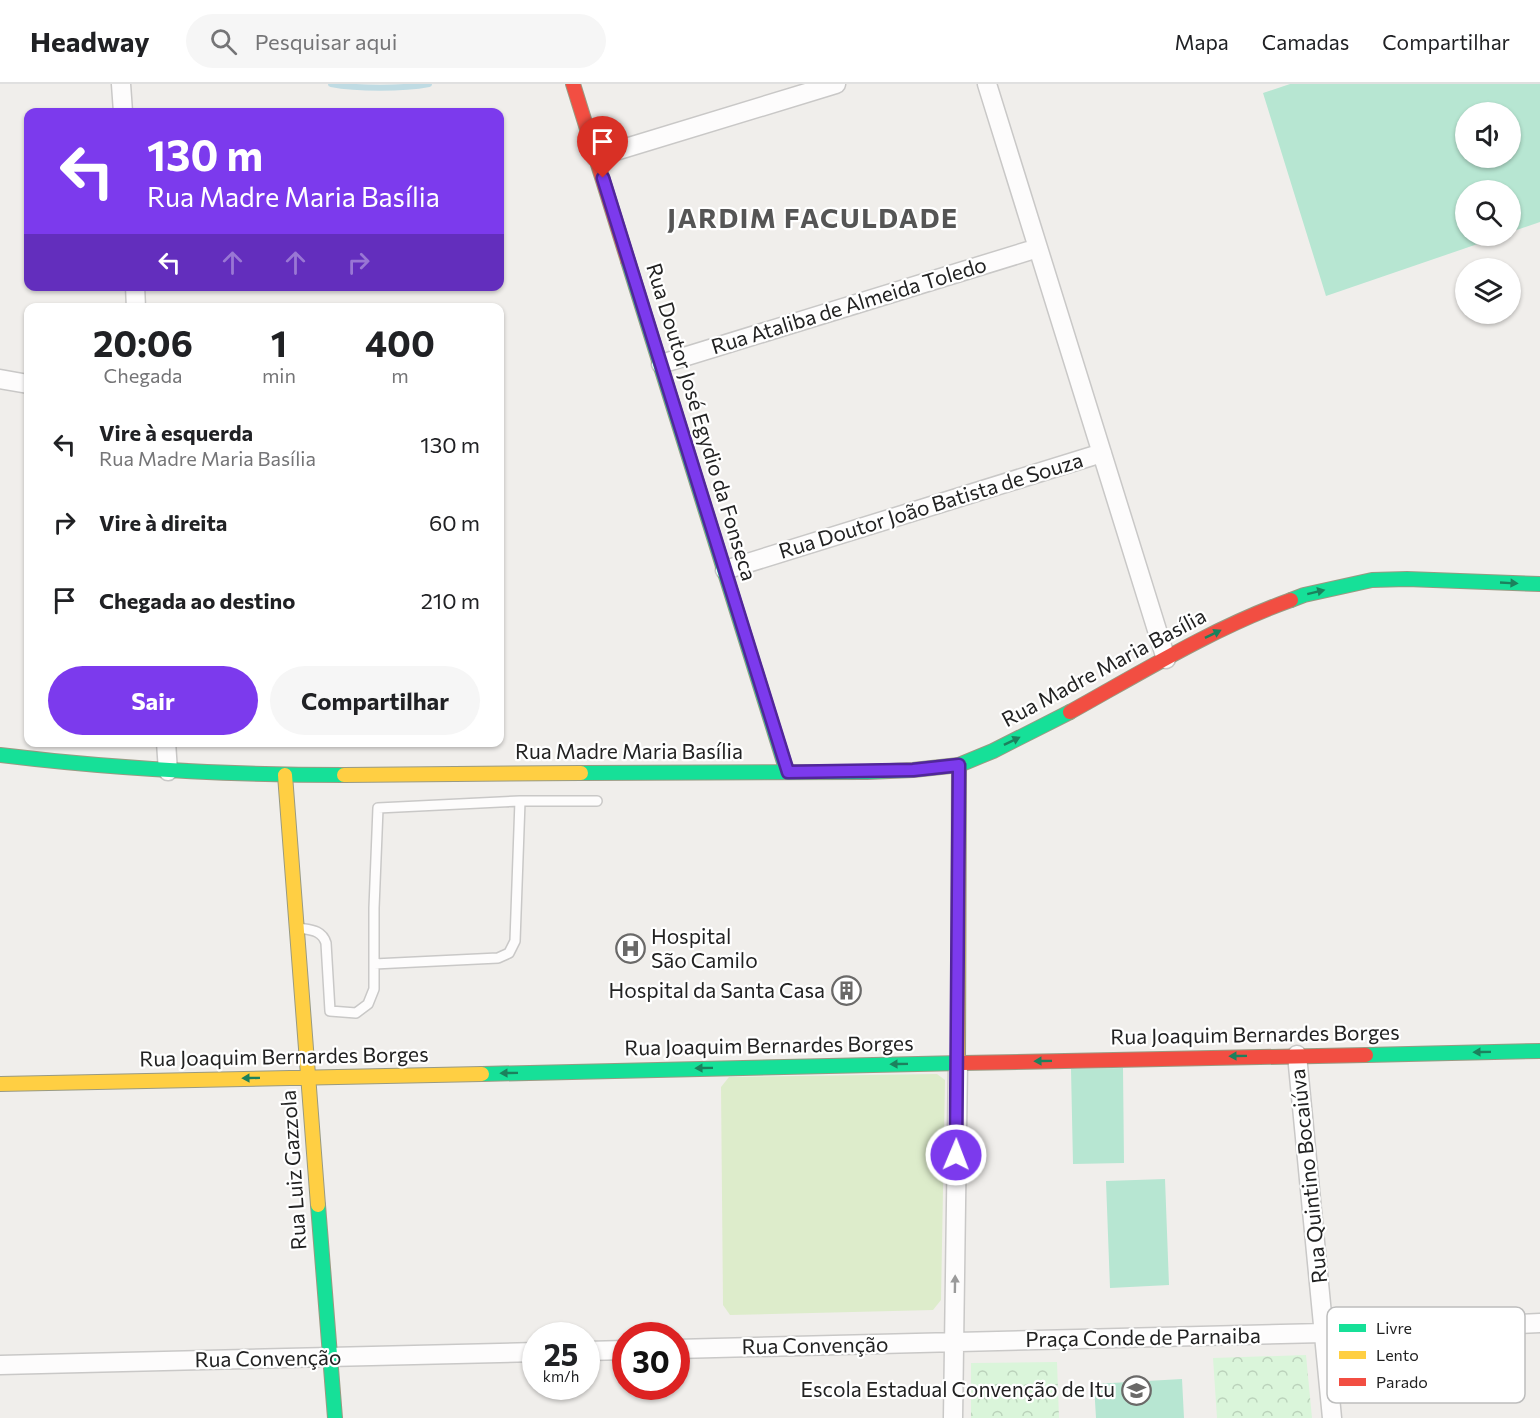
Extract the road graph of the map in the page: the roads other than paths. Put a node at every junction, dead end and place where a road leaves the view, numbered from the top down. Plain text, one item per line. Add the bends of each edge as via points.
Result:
1 (121, 84) edge
2 (573, 84) edge
3 (836, 84) edge
4 (987, 84) edge
5 (123, 108) edge
6 (596, 158) junction
7 (1038, 248) junction
8 (661, 364) junction
9 (0, 379) edge
10 (24, 383) edge
11 (1102, 453) junction
12 (725, 570) junction
13 (1540, 585) edge
14 (1166, 659) junction
15 (166, 747) edge
16 (0, 755) edge
17 (959, 765) junction
18 (168, 771) junction
19 (788, 772) junction
20 (285, 775) junction
21 (520, 801) junction
22 (597, 801) dead end
23 (297, 927) junction
24 (374, 964) junction
25 (316, 1012) junction
26 (1540, 1051) edge
27 (1297, 1055) junction
28 (958, 1062) junction
29 (308, 1078) junction
30 (0, 1084) edge
31 (1540, 1323) edge
32 (1525, 1324) edge
33 (1324, 1333) junction
34 (1327, 1333) edge
35 (954, 1342) junction
36 (690, 1349) edge
37 (522, 1352) edge
38 (329, 1357) junction
39 (0, 1365) edge
40 (1327, 1365) edge
41 (1331, 1403) edge
42 (335, 1418) edge
43 (953, 1418) edge
44 (1332, 1418) edge

1 - 5 street
2 - 6 street, Rua Doutor José Egydio da Fonseca
3 - 6 street
4 - 7 street
6 - 8 street, Rua Doutor José Egydio da Fonseca
7 - 8 street, Rua Ataliba de Almeida Toledo
7 - 11 street
8 - 12 street, Rua Doutor José Egydio da Fonseca
9 - 10 street
11 - 12 street, Rua Doutor João Batista de Souza
11 - 14 street
12 - 19 street, Rua Doutor José Egydio da Fonseca
14 -> 13 street, Rua Madre Maria Basília via 1260,611 1340,586 1407,579
17 -> 14 street, Rua Madre Maria Basília via 1038,729
15 - 18 street
16 - 18 street, Rua Madre Maria Basília
17 - 19 street, Rua Madre Maria Basília via 913,770
17 - 28 street
18 - 20 street, Rua Madre Maria Basília
19 - 20 street, Rua Madre Maria Basília
20 - 23 street, Rua Luiz Gazzola
21 - 22 lane
21 - 24 lane via 515,941 509,953 498,958
21 - 24 lane via 378,808
23 - 25 street, Rua Luiz Gazzola
23 - 25 lane via 320,933 326,943
24 - 25 lane via 374,989 368,1004 356,1013
25 - 29 street, Rua Luiz Gazzola
26 -> 27 street, Rua Joaquim Bernardes Borges
27 -> 28 street, Rua Joaquim Bernardes Borges
27 - 33 street, Rua Quintino Bocaiúva
28 -> 29 street, Rua Joaquim Bernardes Borges
35 -> 28 street
29 -> 30 street, Rua Joaquim Bernardes Borges
29 - 38 street, Rua Luiz Gazzola
31 - 32 street, Praça Conde de Parnaiba
33 - 34 street, Praça Conde de Parnaiba
33 - 35 street, Praça Conde de Parnaiba
33 - 40 street
35 - 36 street, Rua Convenção
35 - 43 street
37 - 38 street, Rua Convenção
38 - 39 street, Rua Convenção
38 - 42 street, Rua Luiz Gazzola
41 - 44 street

